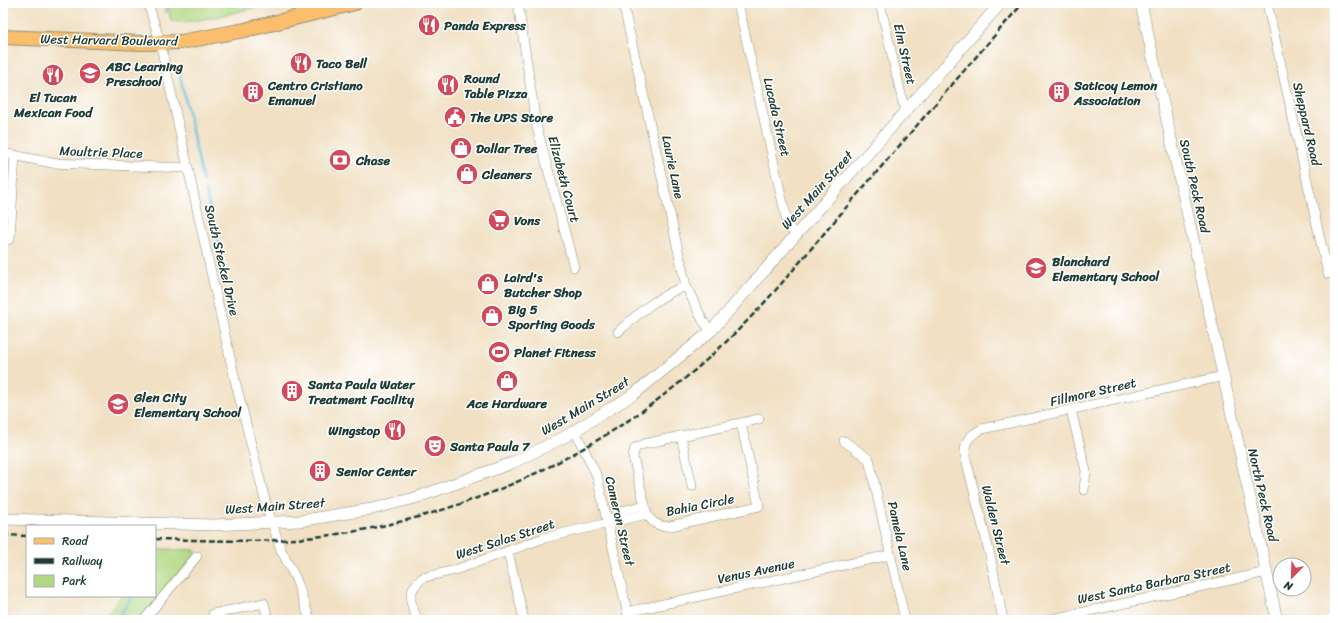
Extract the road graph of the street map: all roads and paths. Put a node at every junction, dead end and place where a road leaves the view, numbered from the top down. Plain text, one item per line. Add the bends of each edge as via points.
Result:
1 (148, 3) edge
2 (356, 3) edge
3 (518, 3) edge
4 (623, 3) edge
5 (738, 3) edge
6 (880, 3) edge
7 (1001, 3) edge
8 (1140, 3) edge
9 (1267, 3) edge
10 (3, 37) edge
11 (160, 42) junction
12 (908, 110) junction
13 (3, 153) edge
14 (15, 155) junction
15 (188, 168) junction
16 (796, 235) junction
17 (3, 241) edge
18 (574, 267) dead end
19 (1328, 274) dead end
20 (686, 286) junction
21 (711, 331) junction
22 (618, 332) dead end
23 (1224, 376) junction
24 (1071, 410) junction
25 (759, 419) dead end
26 (741, 423) junction
27 (576, 430) junction
28 (681, 436) junction
29 (970, 437) joint
30 (844, 441) dead end
31 (692, 486) dead end
32 (1084, 490) dead end
33 (646, 510) junction
34 (3, 519) edge
35 (273, 522) junction
36 (608, 523) junction
37 (508, 552) junction
38 (890, 555) junction
39 (197, 556) dead end
40 (1267, 572) junction
41 (213, 614) dead end
42 (628, 616) edge
43 (144, 620) edge
44 (268, 620) edge
45 (310, 620) edge
46 (417, 620) edge
47 (524, 620) edge
48 (905, 620) edge
49 (1004, 620) edge
50 (1048, 620) edge
51 (1277, 620) edge

1 - 11 street, South Steckel Drive
2 - 11 main road, West Harvard Boulevard via 203,38
3 - 18 street, Elizabeth Court via 536,124
4 - 20 street, Laurie Lane
5 - 16 street, Lucada Street via 788,226
6 - 12 street, Elm Street via 903,104
7 - 12 street, West Main Street
8 - 23 street, South Peck Road
9 - 19 street, Sheppard Road
10 - 11 main road, West Harvard Boulevard
11 - 15 street, South Steckel Drive
12 - 16 street, West Main Street
13 - 14 street, Moultrie Place
14 - 15 street, Moultrie Place via 52,163
14 - 17 street via 10,239
15 - 35 street, South Steckel Drive via 235,380 267,508
16 - 21 street, West Main Street
20 - 21 street, Laurie Lane via 703,321
20 - 22 street via 659,299
21 - 27 street, West Main Street via 634,394
23 - 24 street, Fillmore Street
23 - 40 street, North Peck Road
24 - 29 street, Fillmore Street via 982,429
24 - 32 street via 1086,471
25 - 26 street
26 - 28 street
26 - 33 street, Bahia Circle via 759,506 670,526 657,524
27 - 35 street, West Main Street via 512,463 415,498 341,515
27 - 36 street, Cameron Street via 597,476
28 - 31 street
28 - 33 street via 635,448 633,457
29 - 49 street, Walden Street via 965,455
30 - 38 street, Pamela Lane via 869,459
33 - 36 street via 618,512
34 - 35 street, West Main Street via 214,525
35 - 45 street, South Steckel Drive via 281,550 303,597
36 - 37 street, West Salas Street via 544,538
36 - 42 street, Cameron Street
37 - 46 street, West Salas Street via 455,570 426,576 414,587 411,598
37 - 47 street
38 - 42 street, Venus Avenue
38 - 48 street, Pamela Lane
39 - 43 street
40 - 50 street, West Santa Barbara Street
40 - 51 street, North Peck Road
41 - 44 street via 264,603

